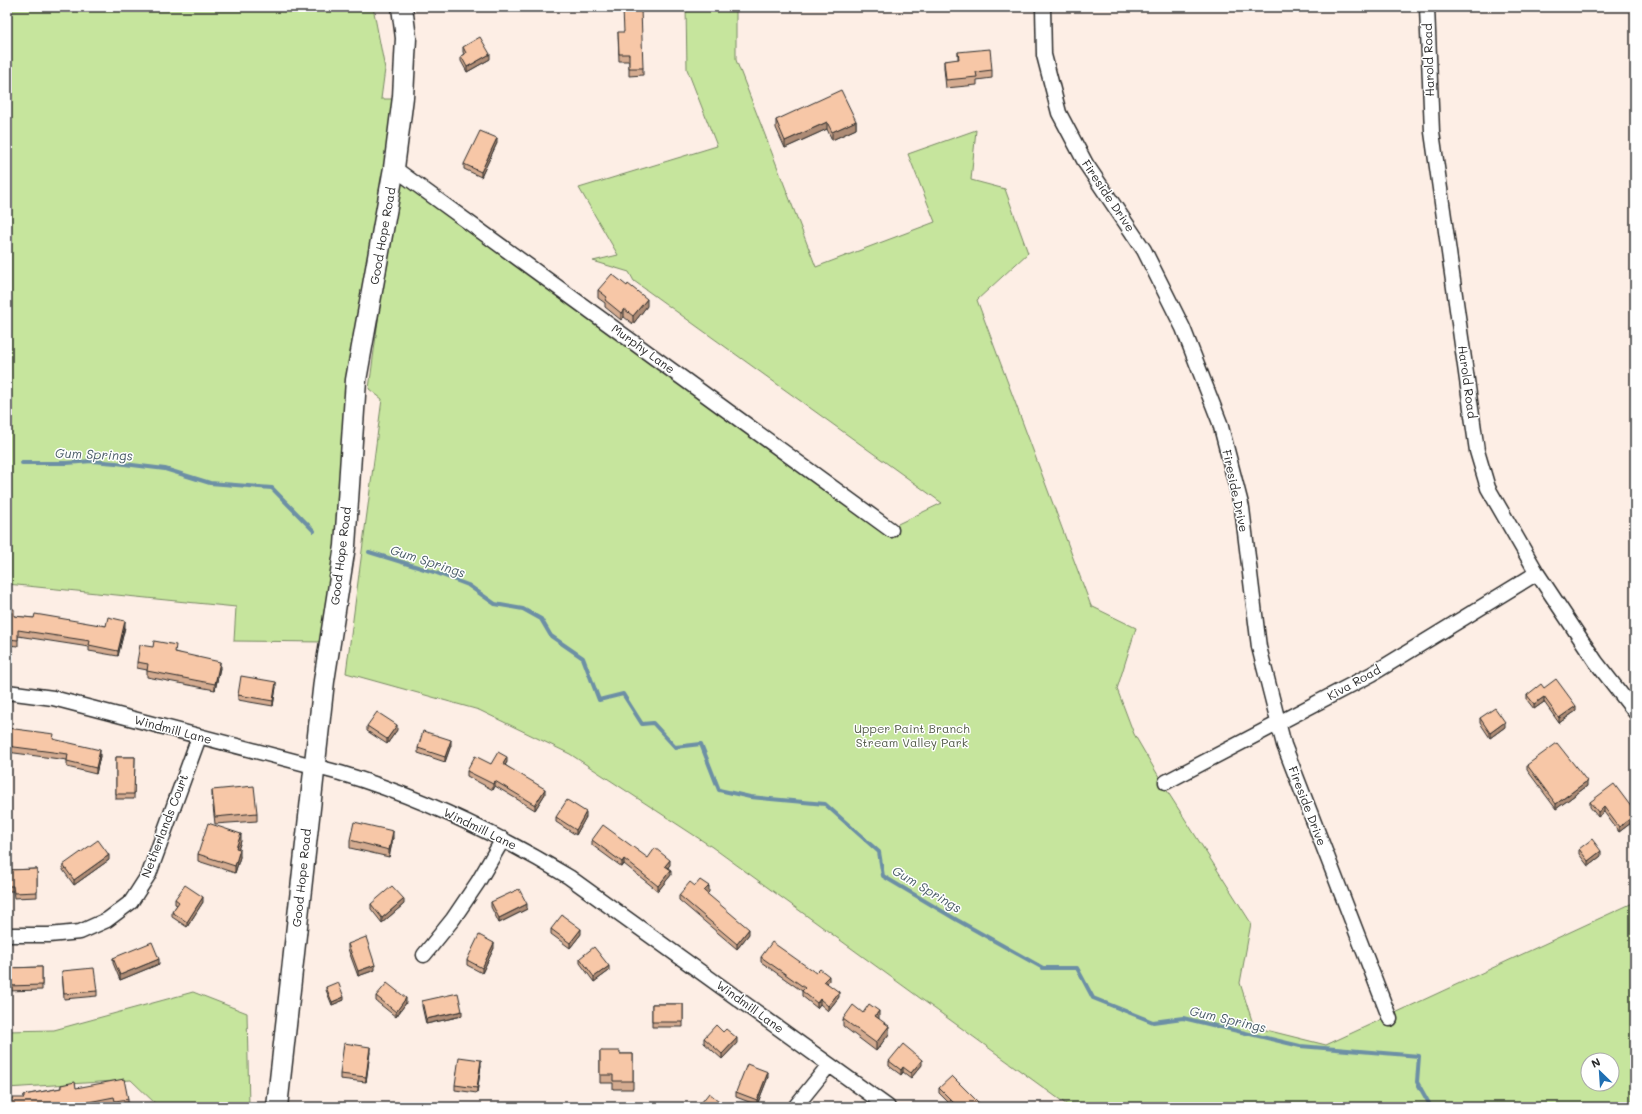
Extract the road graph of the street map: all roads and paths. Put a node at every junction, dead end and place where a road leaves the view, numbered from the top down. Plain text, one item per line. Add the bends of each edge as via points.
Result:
1 (402, 7) edge
2 (1043, 7) edge
3 (1427, 7) edge
4 (394, 168) junction
5 (891, 530) dead end
6 (1536, 573) junction
7 (7, 692) edge
8 (1635, 712) edge
9 (1278, 723) junction
10 (199, 737) junction
11 (315, 768) junction
12 (1166, 782) dead end
13 (503, 839) junction
14 (7, 935) edge
15 (424, 955) dead end
16 (1390, 1019) dead end
17 (829, 1065) junction
18 (277, 1107) edge
19 (795, 1107) edge
20 (888, 1107) edge

1 - 4 street, Good Hope Road via 406,45 403,97
2 - 9 street, Fireside Drive via 1044,55 1059,113 1086,164 1144,250 1183,328 1220,423 1242,508 1259,647
3 - 6 street, Harold Road via 1432,132 1477,451 1488,488
4 - 5 street, Murphy Lane
4 - 11 street, Good Hope Road via 356,380 345,546 324,681
6 - 8 street, Harold Road via 1596,662
6 - 9 street, Kiva Road via 1372,674
7 - 10 street, Windmill Lane via 53,698
9 - 12 street, Kiva Road
9 - 16 street, Fireside Drive
10 - 11 street, Windmill Lane
10 - 14 street, Netherlands Court via 149,874 131,902 107,920 80,932
11 - 13 street, Windmill Lane via 382,786 465,820
11 - 18 street, Good Hope Road
13 - 15 street via 454,918
13 - 17 street, Windmill Lane via 569,877
17 - 19 street
17 - 20 street, Windmill Lane

